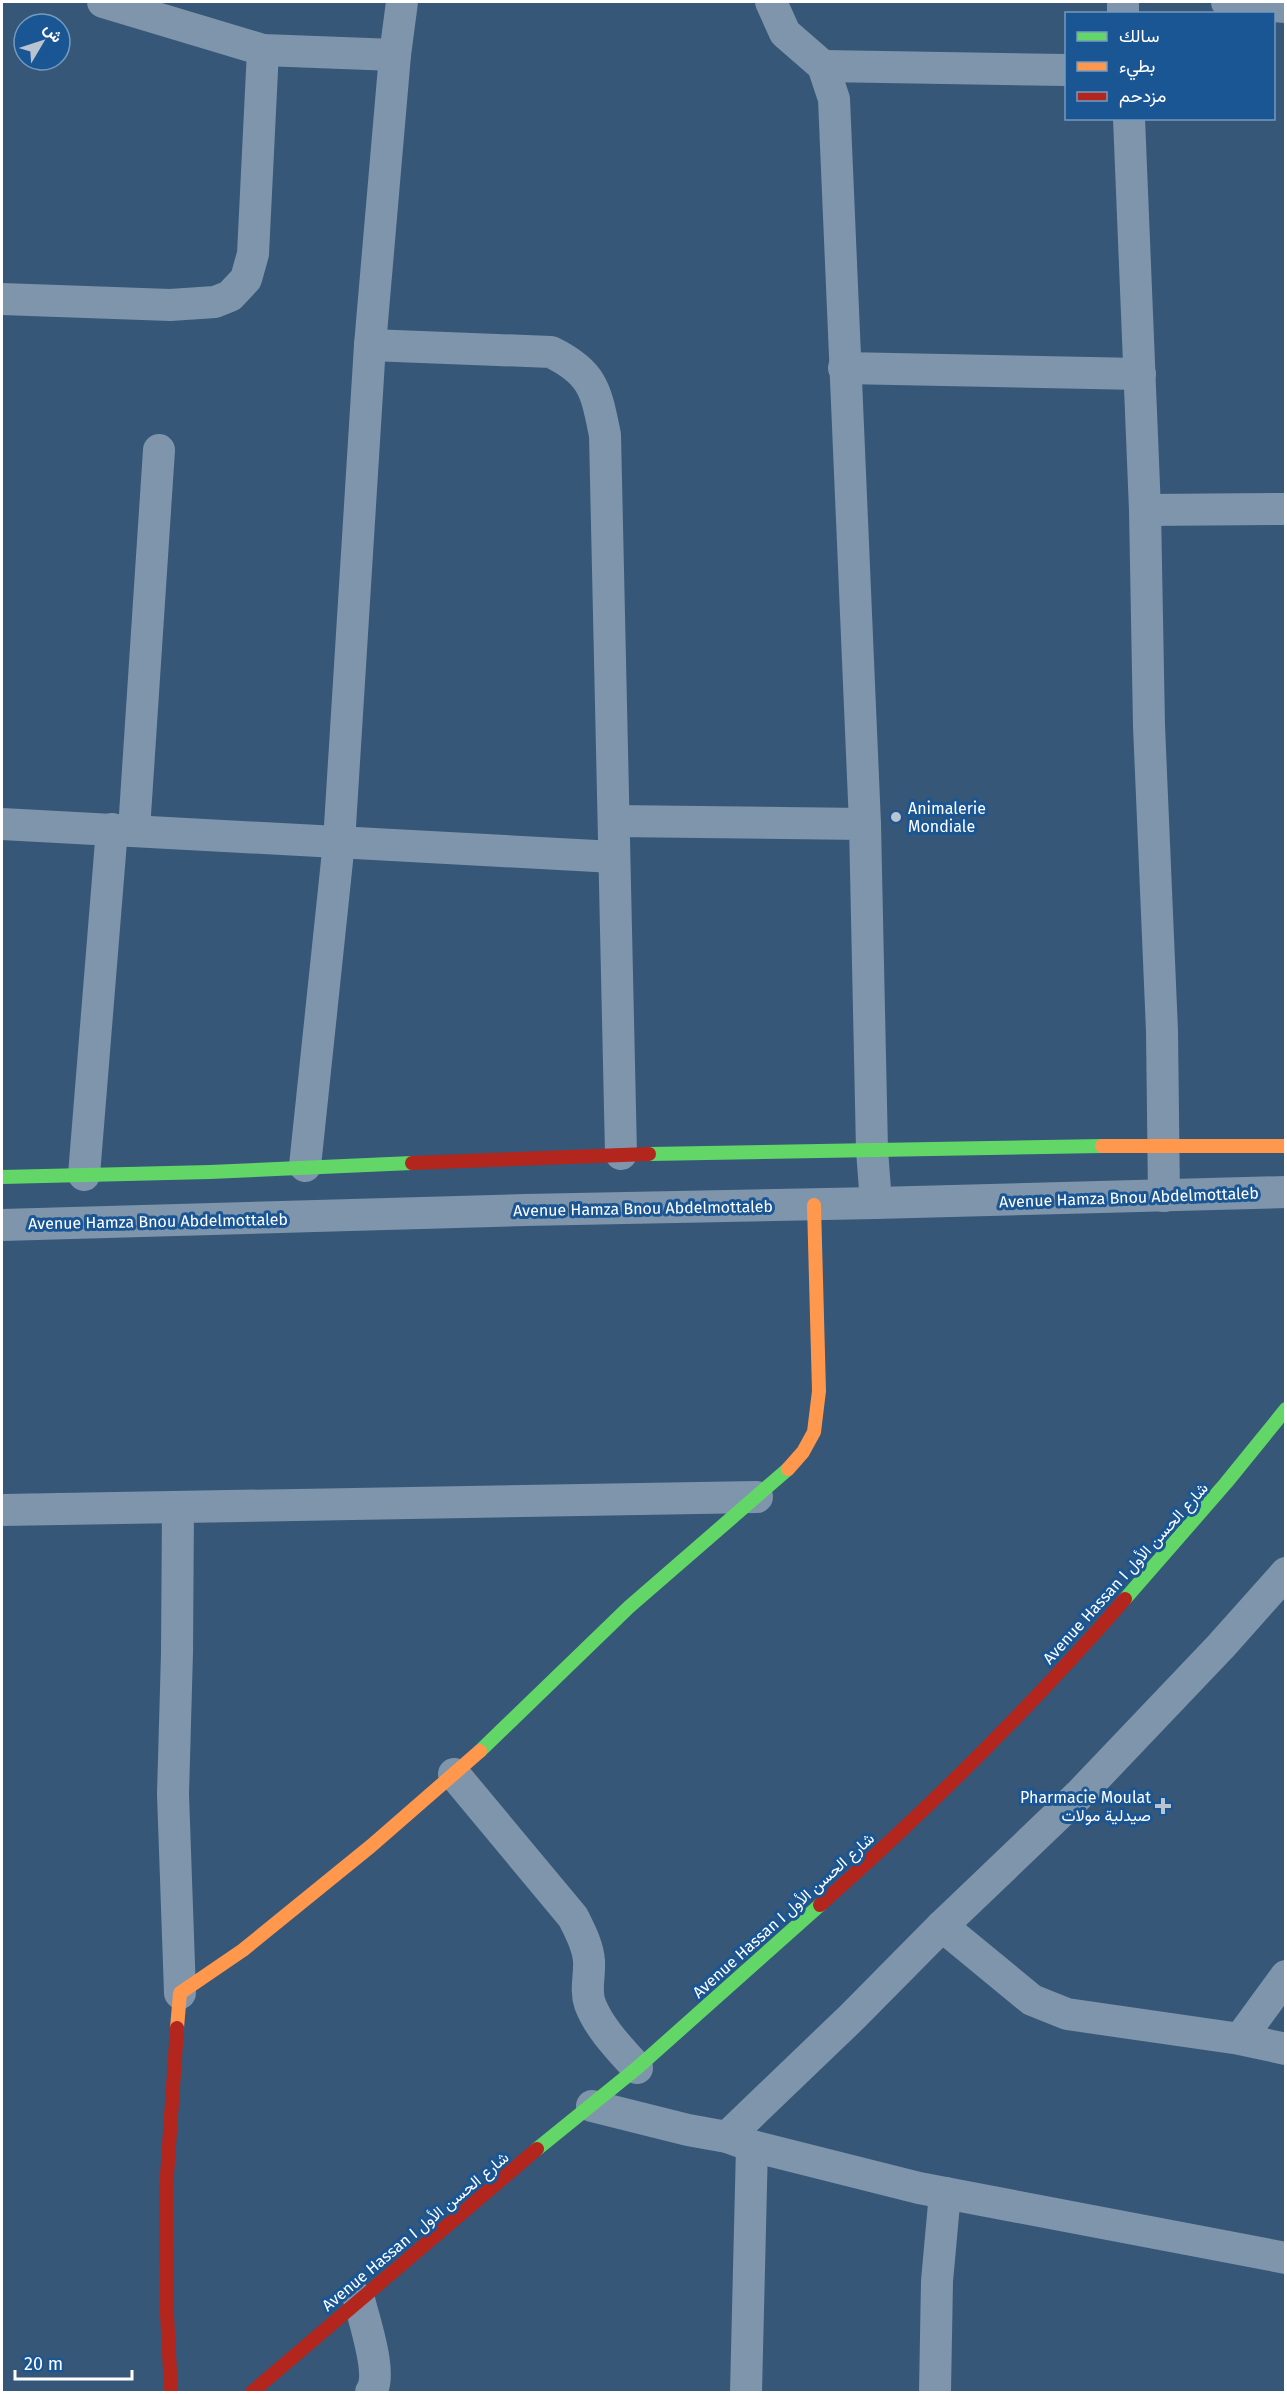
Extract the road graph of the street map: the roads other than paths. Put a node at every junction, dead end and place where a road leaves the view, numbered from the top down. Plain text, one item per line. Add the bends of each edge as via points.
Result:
1 (103, 2) edge
2 (402, 2) edge
3 (771, 2) edge
4 (1227, 2) edge
5 (1286, 7) edge
6 (263, 50) junction
7 (395, 55) junction
8 (823, 66) junction
9 (1065, 70) edge
10 (1129, 120) edge
11 (2, 299) edge
12 (370, 345) junction
13 (844, 368) junction
14 (1140, 374) junction
15 (159, 450) dead end
16 (1286, 509) edge
17 (1145, 510) junction
18 (615, 821) junction
19 (2, 824) edge
20 (865, 824) junction
21 (123, 830) junction
22 (339, 842) junction
23 (614, 856) junction
24 (1164, 1145) junction
25 (1286, 1146) edge
26 (872, 1150) junction
27 (621, 1154) junction
28 (304, 1166) junction
29 (84, 1175) junction
30 (2, 1177) edge
31 (1286, 1192) edge
32 (1164, 1196) junction
33 (876, 1203) junction
34 (814, 1205) junction
35 (2, 1225) edge
36 (1286, 1409) edge
37 (757, 1497) junction
38 (178, 1507) junction
39 (2, 1510) edge
40 (1286, 1573) edge
41 (454, 1774) junction
42 (942, 1926) junction
43 (1286, 1976) edge
44 (180, 1993) junction
45 (1240, 2039) junction
46 (1286, 2049) edge
47 (637, 2068) junction
48 (592, 2106) junction
49 (739, 2142) junction
50 (945, 2193) junction
51 (1286, 2258) edge
52 (359, 2299) junction
53 (171, 2392) edge
54 (252, 2392) edge
55 (371, 2392) edge
56 (746, 2392) edge
57 (935, 2392) edge

1 - 6 street
2 - 7 street
3 - 8 street via 785,33
4 - 5 street
6 - 7 street
6 - 11 street via 253,254 246,279 230,296 215,302 170,304
7 - 12 street
8 - 9 street
8 - 13 street via 834,99
10 - 14 street
12 - 18 street via 551,352 572,362 585,375 597,398 605,435
12 - 22 street
13 - 14 street
13 - 20 street
14 - 17 street
15 - 21 street
16 - 17 street
17 - 24 street
18 - 20 street
18 - 23 street
19 - 21 street
20 - 26 street
21 - 22 street
21 - 29 street
22 - 23 street
22 - 28 street
23 - 27 street
24 - 25 street
24 - 26 street
24 - 32 street
26 - 27 street
26 - 33 street
27 - 28 street
28 - 29 street
29 - 30 street
31 - 32 street, Avenue Hamza Bnou Abdelmottaleb
32 - 33 street, Avenue Hamza Bnou Abdelmottaleb
33 - 34 street, Avenue Hamza Bnou Abdelmottaleb
34 - 35 street, Avenue Hamza Bnou Abdelmottaleb
34 - 37 street via 819,1391 814,1432 785,1473
36 - 47 street, Avenue Hassan I شارع الحسن الأول via 1143,1581 984,1750 904,1830
37 - 38 street
37 - 41 street via 629,1607
38 - 39 street
38 - 44 street via 173,1794
40 - 42 street via 1082,1793
41 - 44 street via 243,1950
41 - 47 street via 573,1917 589,1961 590,2002 614,2041
42 - 45 street via 1032,2000 1068,2013
42 - 49 street via 852,2017
43 - 45 street
44 - 53 street via 166,2190
45 - 46 street
47 - 48 street, Avenue Hassan I شارع الحسن الأول
48 - 49 street
48 - 52 street, Avenue Hassan I شارع الحسن الأول
49 - 50 street
49 - 56 street
50 - 51 street
50 - 57 street via 937,2281
52 - 54 street, Avenue Hassan I شارع الحسن الأول
52 - 55 street via 373,2357 375,2386

